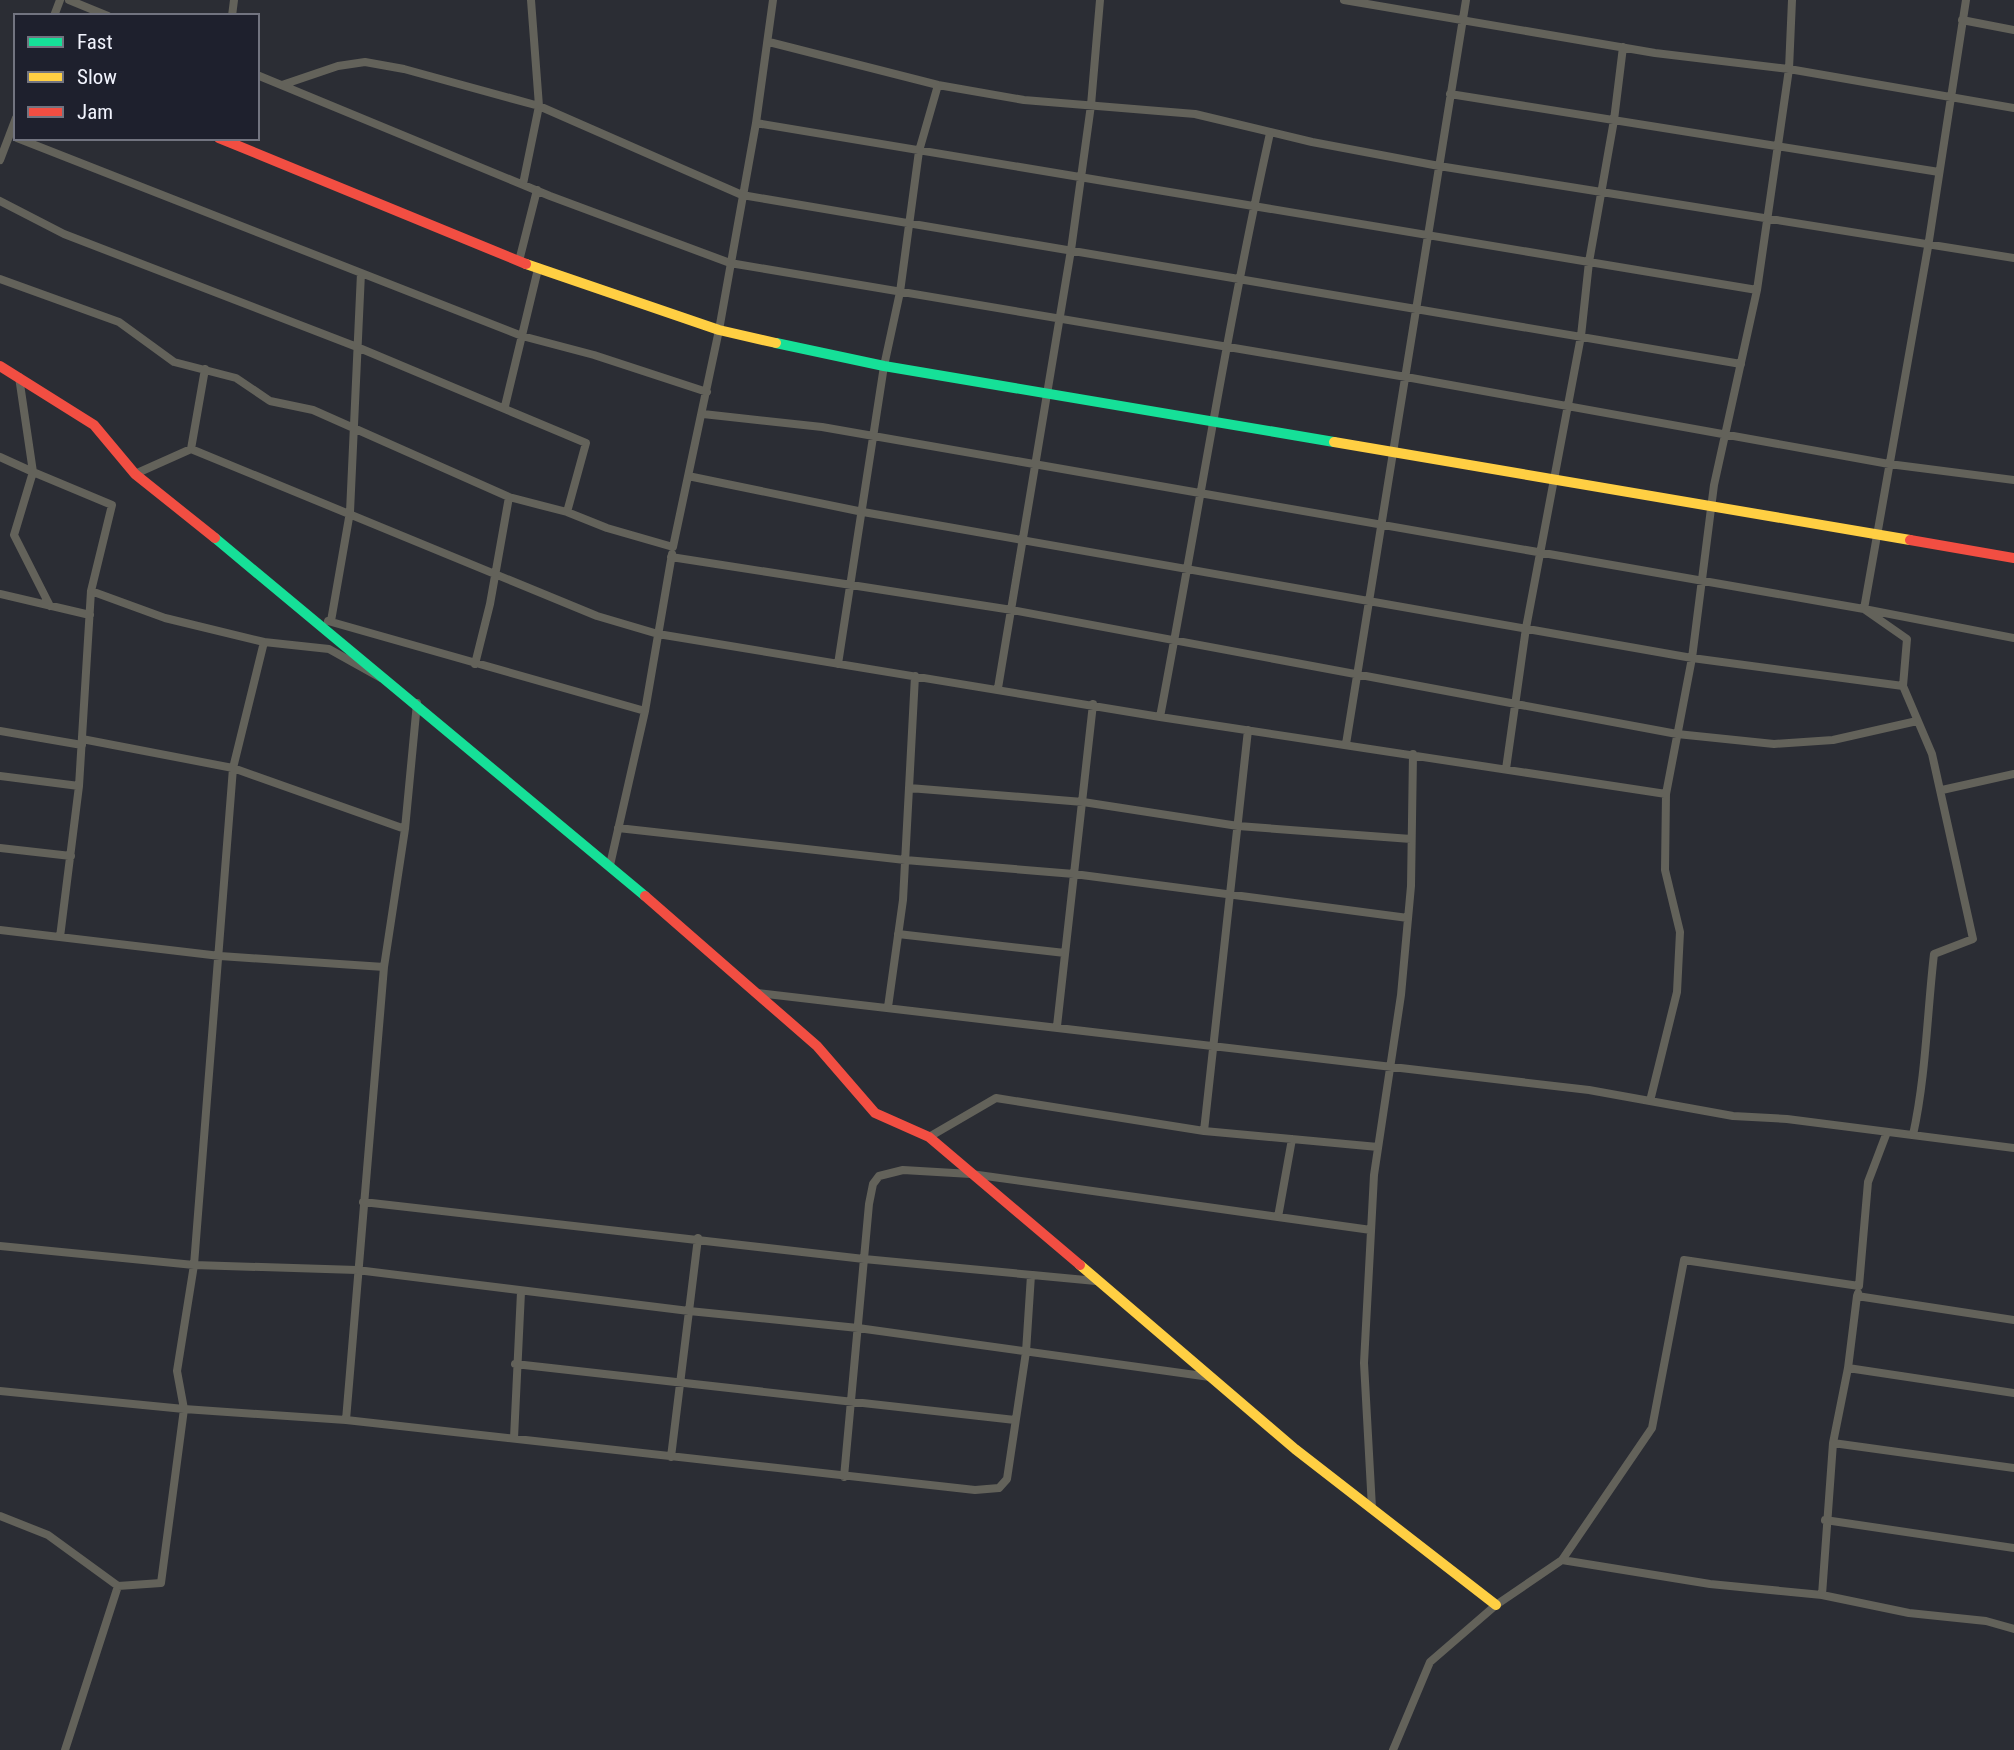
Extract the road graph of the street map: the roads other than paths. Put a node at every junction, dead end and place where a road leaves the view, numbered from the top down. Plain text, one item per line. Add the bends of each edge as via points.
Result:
1 (69, 0) edge
2 (530, 0) edge
3 (773, 0) edge
4 (1100, 0) edge
5 (1344, 0) edge
6 (1466, 0) edge
7 (1792, 0) edge
8 (1966, 0) edge
9 (103, 14) edge
10 (1962, 20) junction
11 (1463, 21) junction
12 (2014, 30) edge
13 (769, 42) junction
14 (1623, 47) junction
15 (1789, 69) junction
16 (259, 76) edge
17 (282, 85) junction
18 (938, 85) junction
19 (1450, 94) junction
20 (1950, 98) junction
21 (1091, 105) junction
22 (539, 106) junction
23 (2014, 108) edge
24 (1614, 120) junction
25 (756, 123) junction
26 (1270, 133) junction
27 (14, 137) edge
28 (22, 140) edge
29 (224, 140) edge
30 (1777, 145) junction
31 (919, 151) junction
32 (0, 160) edge
33 (1439, 166) junction
34 (1939, 172) junction
35 (1081, 179) junction
36 (523, 184) junction
37 (537, 190) junction
38 (1601, 191) junction
39 (742, 195) junction
40 (0, 201) edge
41 (1253, 208) junction
42 (1766, 220) junction
43 (908, 222) junction
44 (1428, 236) junction
45 (1928, 247) junction
46 (1071, 250) junction
47 (2014, 258) edge
48 (519, 261) junction
49 (1588, 262) junction
50 (730, 263) junction
51 (538, 269) junction
52 (361, 273) junction
53 (0, 279) edge
54 (1240, 279) junction
55 (1757, 290) junction
56 (900, 292) junction
57 (1416, 310) junction
58 (1059, 320) junction
59 (719, 330) junction
60 (522, 336) junction
61 (1581, 337) junction
62 (357, 347) junction
63 (1226, 348) junction
64 (1741, 363) junction
65 (0, 366) edge
66 (884, 366) junction
67 (205, 369) junction
68 (19, 377) junction
69 (1406, 377) junction
70 (707, 392) junction
71 (1047, 394) junction
72 (505, 406) junction
73 (1568, 408) junction
74 (703, 414) junction
75 (1212, 423) junction
76 (354, 429) junction
77 (1725, 436) junction
78 (876, 437) junction
79 (191, 449) junction
80 (1393, 455) junction
81 (0, 457) edge
82 (1889, 464) junction
83 (1034, 466) junction
84 (33, 472) junction
85 (135, 474) junction
86 (688, 476) junction
87 (2014, 480) edge
88 (1554, 482) junction
89 (1202, 495) junction
90 (509, 497) junction
91 (1710, 508) junction
92 (350, 512) junction
93 (567, 512) junction
94 (863, 512) junction
95 (1382, 525) junction
96 (1876, 534) junction
97 (1021, 539) junction
98 (673, 547) junction
99 (1542, 553) junction
100 (671, 557) junction
101 (2014, 558) edge
102 (1188, 568) junction
103 (495, 575) junction
104 (1702, 580) junction
105 (851, 587) junction
106 (91, 592) junction
107 (0, 594) edge
108 (1370, 600) junction
109 (50, 606) junction
110 (1864, 609) junction
111 (1012, 610) junction
112 (90, 615) junction
113 (316, 619) junction
114 (331, 621) junction
115 (1526, 628) junction
116 (658, 634) junction
117 (2014, 638) edge
118 (1175, 639) junction
119 (264, 642) junction
120 (1692, 658) junction
121 (475, 664) junction
122 (838, 664) junction
123 (1359, 673) junction
124 (915, 676) junction
125 (1903, 686) junction
126 (397, 687) junction
127 (998, 688) junction
128 (417, 703) junction
129 (1093, 704) junction
130 (1516, 704) junction
131 (645, 710) junction
132 (1160, 717) junction
133 (1917, 721) junction
134 (1248, 730) junction
135 (0, 731) edge
136 (1677, 734) junction
137 (82, 742) junction
138 (1346, 744) junction
139 (1413, 754) junction
140 (233, 768) junction
141 (1506, 769) junction
142 (2014, 774) edge
143 (0, 776) edge
144 (79, 786) junction
145 (909, 788) junction
146 (1942, 790) junction
147 (1666, 794) junction
148 (1083, 802) junction
149 (1238, 826) junction
150 (618, 828) junction
151 (405, 829) junction
152 (1411, 839) junction
153 (0, 848) edge
154 (71, 856) junction
155 (905, 860) junction
156 (610, 865) junction
157 (1074, 874) junction
158 (1231, 895) junction
159 (1408, 918) junction
160 (0, 930) edge
161 (898, 934) junction
162 (60, 937) junction
163 (1065, 953) junction
164 (220, 956) junction
165 (384, 967) junction
166 (758, 993) junction
167 (888, 1007) junction
168 (1057, 1026) junction
169 (1215, 1046) junction
170 (1391, 1067) junction
171 (1650, 1101) junction
172 (1204, 1130) junction
173 (1887, 1132) junction
174 (1913, 1135) junction
175 (929, 1138) junction
176 (1292, 1139) junction
177 (1378, 1147) junction
178 (2014, 1148) edge
179 (971, 1174) junction
180 (363, 1202) junction
181 (1278, 1217) junction
182 (1371, 1230) junction
183 (698, 1238) junction
184 (0, 1246) edge
185 (864, 1259) junction
186 (194, 1265) junction
187 (357, 1270) junction
188 (1031, 1275) junction
189 (1096, 1281) junction
190 (1859, 1286) junction
191 (521, 1292) junction
192 (1857, 1296) junction
193 (689, 1311) junction
194 (2014, 1320) edge
195 (858, 1328) junction
196 (1026, 1352) junction
197 (515, 1364) junction
198 (1848, 1368) junction
199 (1210, 1377) junction
200 (680, 1382) junction
201 (0, 1391) edge
202 (2014, 1393) edge
203 (851, 1402) junction
204 (184, 1409) junction
205 (346, 1420) junction
206 (1015, 1420) junction
207 (514, 1438) junction
208 (1833, 1443) junction
209 (671, 1457) junction
210 (2014, 1468) edge
211 (844, 1477) junction
212 (1372, 1508) junction
213 (0, 1517) edge
214 (1825, 1520) junction
215 (2014, 1548) edge
216 (1562, 1560) junction
217 (118, 1586) junction
218 (1822, 1595) junction
219 (1496, 1605) junction
220 (2014, 1629) edge
221 (65, 1750) edge
222 (1393, 1750) edge

1 - 9 street
2 - 22 street
3 - 13 street
4 - 21 street
5 - 11 street
6 - 11 street
7 - 15 street
8 - 10 street
10 - 12 street
10 - 20 street
11 - 14 street
11 - 19 street
13 - 18 street
13 - 25 street
14 - 15 street
14 - 24 street
15 - 20 street
15 - 30 street
16 - 17 street
17 - 22 street via 365,62
17 - 36 street
18 - 21 street via 1024,100
18 - 31 street
19 - 24 street
19 - 33 street
20 - 23 street
20 - 34 street
21 - 26 street via 1195,114
21 - 35 street
22 - 36 street
22 - 39 street
24 - 30 street
24 - 38 street
25 - 31 street
25 - 39 street
26 - 33 street
26 - 41 street
27 - 32 street
28 - 52 street
29 - 48 street
30 - 34 street
30 - 42 street
31 - 35 street
31 - 43 street
33 - 38 street
33 - 44 street
34 - 45 street
35 - 41 street
35 - 46 street
36 - 37 street
37 - 48 street
37 - 50 street
38 - 42 street
38 - 49 street
39 - 43 street
39 - 50 street
40 - 62 street via 64,234
41 - 44 street
41 - 54 street
42 - 45 street
42 - 55 street
43 - 46 street
43 - 56 street
44 - 49 street
44 - 57 street
45 - 47 street
45 - 82 street
46 - 54 street
46 - 58 street
48 - 51 street
49 - 55 street
49 - 61 street
50 - 56 street
50 - 59 street
51 - 59 street
51 - 60 street
52 - 60 street
52 - 62 street
53 - 67 street via 118,322 174,362
54 - 57 street
54 - 63 street
55 - 64 street
56 - 58 street
56 - 66 street
57 - 61 street
57 - 69 street
58 - 63 street
58 - 71 street
59 - 66 street
59 - 70 street
60 - 70 street
60 - 72 street
61 - 64 street
61 - 73 street
62 - 72 street
62 - 76 street
63 - 69 street
63 - 75 street
64 - 77 street
65 - 68 street
66 - 71 street
66 - 78 street
67 - 76 street via 236,378 270,401 313,410
67 - 79 street
68 - 84 street
68 - 85 street via 94,425
69 - 73 street
69 - 80 street
70 - 74 street
71 - 75 street
71 - 83 street
72 - 93 street via 586,443
73 - 77 street
73 - 88 street
74 - 78 street
74 - 86 street
75 - 80 street
75 - 89 street
76 - 90 street
76 - 92 street
77 - 82 street
77 - 91 street
78 - 83 street
78 - 94 street
79 - 85 street
79 - 92 street
80 - 88 street
80 - 95 street
81 - 84 street
82 - 87 street
82 - 96 street
83 - 89 street
83 - 97 street
84 - 106 street via 112,505
84 - 109 street via 14,535
85 - 113 street
86 - 94 street
86 - 98 street
88 - 91 street
88 - 99 street
89 - 95 street
89 - 102 street
90 - 93 street
90 - 103 street
91 - 96 street
91 - 104 street
92 - 103 street
92 - 114 street
93 - 98 street
94 - 97 street
94 - 105 street
95 - 99 street
95 - 108 street
96 - 101 street
96 - 110 street
97 - 102 street
97 - 111 street
98 - 100 street
99 - 104 street
99 - 115 street
100 - 105 street
100 - 116 street
102 - 108 street
102 - 118 street
103 - 116 street via 597,616
103 - 121 street
104 - 110 street
104 - 120 street
105 - 111 street
105 - 122 street
106 - 112 street
106 - 119 street via 164,618
107 - 109 street
108 - 115 street
108 - 123 street
109 - 112 street
110 - 117 street
110 - 125 street via 1907,639
111 - 118 street
111 - 127 street
112 - 137 street
113 - 114 street
113 - 126 street
114 - 121 street
115 - 120 street
115 - 130 street
116 - 122 street
116 - 131 street
118 - 123 street
118 - 132 street
119 - 126 street via 329,649
119 - 140 street
120 - 125 street
120 - 136 street
121 - 131 street
122 - 124 street
123 - 130 street
123 - 138 street
124 - 127 street
124 - 145 street
125 - 133 street
126 - 128 street
127 - 129 street
128 - 151 street
128 - 156 street
129 - 132 street
129 - 148 street
130 - 136 street
130 - 141 street
131 - 150 street
132 - 134 street
133 - 136 street via 1833,740 1774,744
133 - 146 street
134 - 138 street
134 - 149 street
135 - 137 street
136 - 147 street
137 - 140 street
137 - 144 street
138 - 139 street
139 - 141 street
139 - 152 street
140 - 151 street
140 - 164 street
141 - 147 street
142 - 146 street
143 - 144 street
144 - 154 street
145 - 148 street
145 - 155 street
146 - 174 street via 1973,939 1934,954 1921,1098
147 - 171 street via 1665,870 1680,932 1677,992
148 - 149 street
148 - 157 street
149 - 152 street
149 - 158 street
150 - 155 street
150 - 156 street
151 - 165 street
152 - 159 street
153 - 154 street
154 - 162 street
155 - 157 street
155 - 161 street
156 - 166 street
157 - 158 street
157 - 163 street
158 - 159 street
158 - 169 street
159 - 170 street
160 - 162 street
161 - 163 street
161 - 167 street
162 - 164 street
163 - 168 street
164 - 165 street
164 - 186 street
165 - 180 street
166 - 167 street
166 - 175 street via 817,1046 875,1113
167 - 168 street
168 - 169 street
169 - 170 street
169 - 172 street
170 - 171 street
170 - 177 street
171 - 173 street via 1733,1116 1787,1118
172 - 175 street via 996,1098
172 - 176 street
173 - 174 street
173 - 190 street via 1868,1182
174 - 178 street
175 - 179 street
176 - 177 street
176 - 181 street
177 - 182 street
179 - 181 street
179 - 185 street via 903,1170 879,1176 869,1204
179 - 189 street
180 - 183 street
180 - 187 street
181 - 182 street
182 - 212 street via 1364,1363
183 - 185 street
183 - 193 street
184 - 186 street
185 - 188 street
185 - 195 street
186 - 187 street
186 - 204 street via 177,1371
187 - 191 street
187 - 205 street
188 - 189 street
188 - 196 street
189 - 199 street
190 - 192 street
190 - 216 street via 1684,1260 1652,1428
191 - 193 street
191 - 197 street
192 - 194 street
192 - 198 street
193 - 195 street
193 - 200 street
195 - 196 street
195 - 203 street
196 - 199 street
196 - 206 street
197 - 200 street
197 - 207 street
198 - 202 street
198 - 208 street
199 - 212 street
200 - 203 street
200 - 209 street
201 - 204 street
203 - 206 street
203 - 211 street
204 - 205 street
204 - 217 street via 161,1583
205 - 207 street
206 - 211 street via 1007,1479 999,1488 975,1490
207 - 209 street
208 - 210 street
208 - 214 street
209 - 211 street
212 - 219 street
213 - 217 street via 48,1535
214 - 215 street
214 - 218 street
216 - 218 street via 1710,1584
216 - 219 street
217 - 221 street
218 - 220 street
219 - 222 street via 1430,1662

